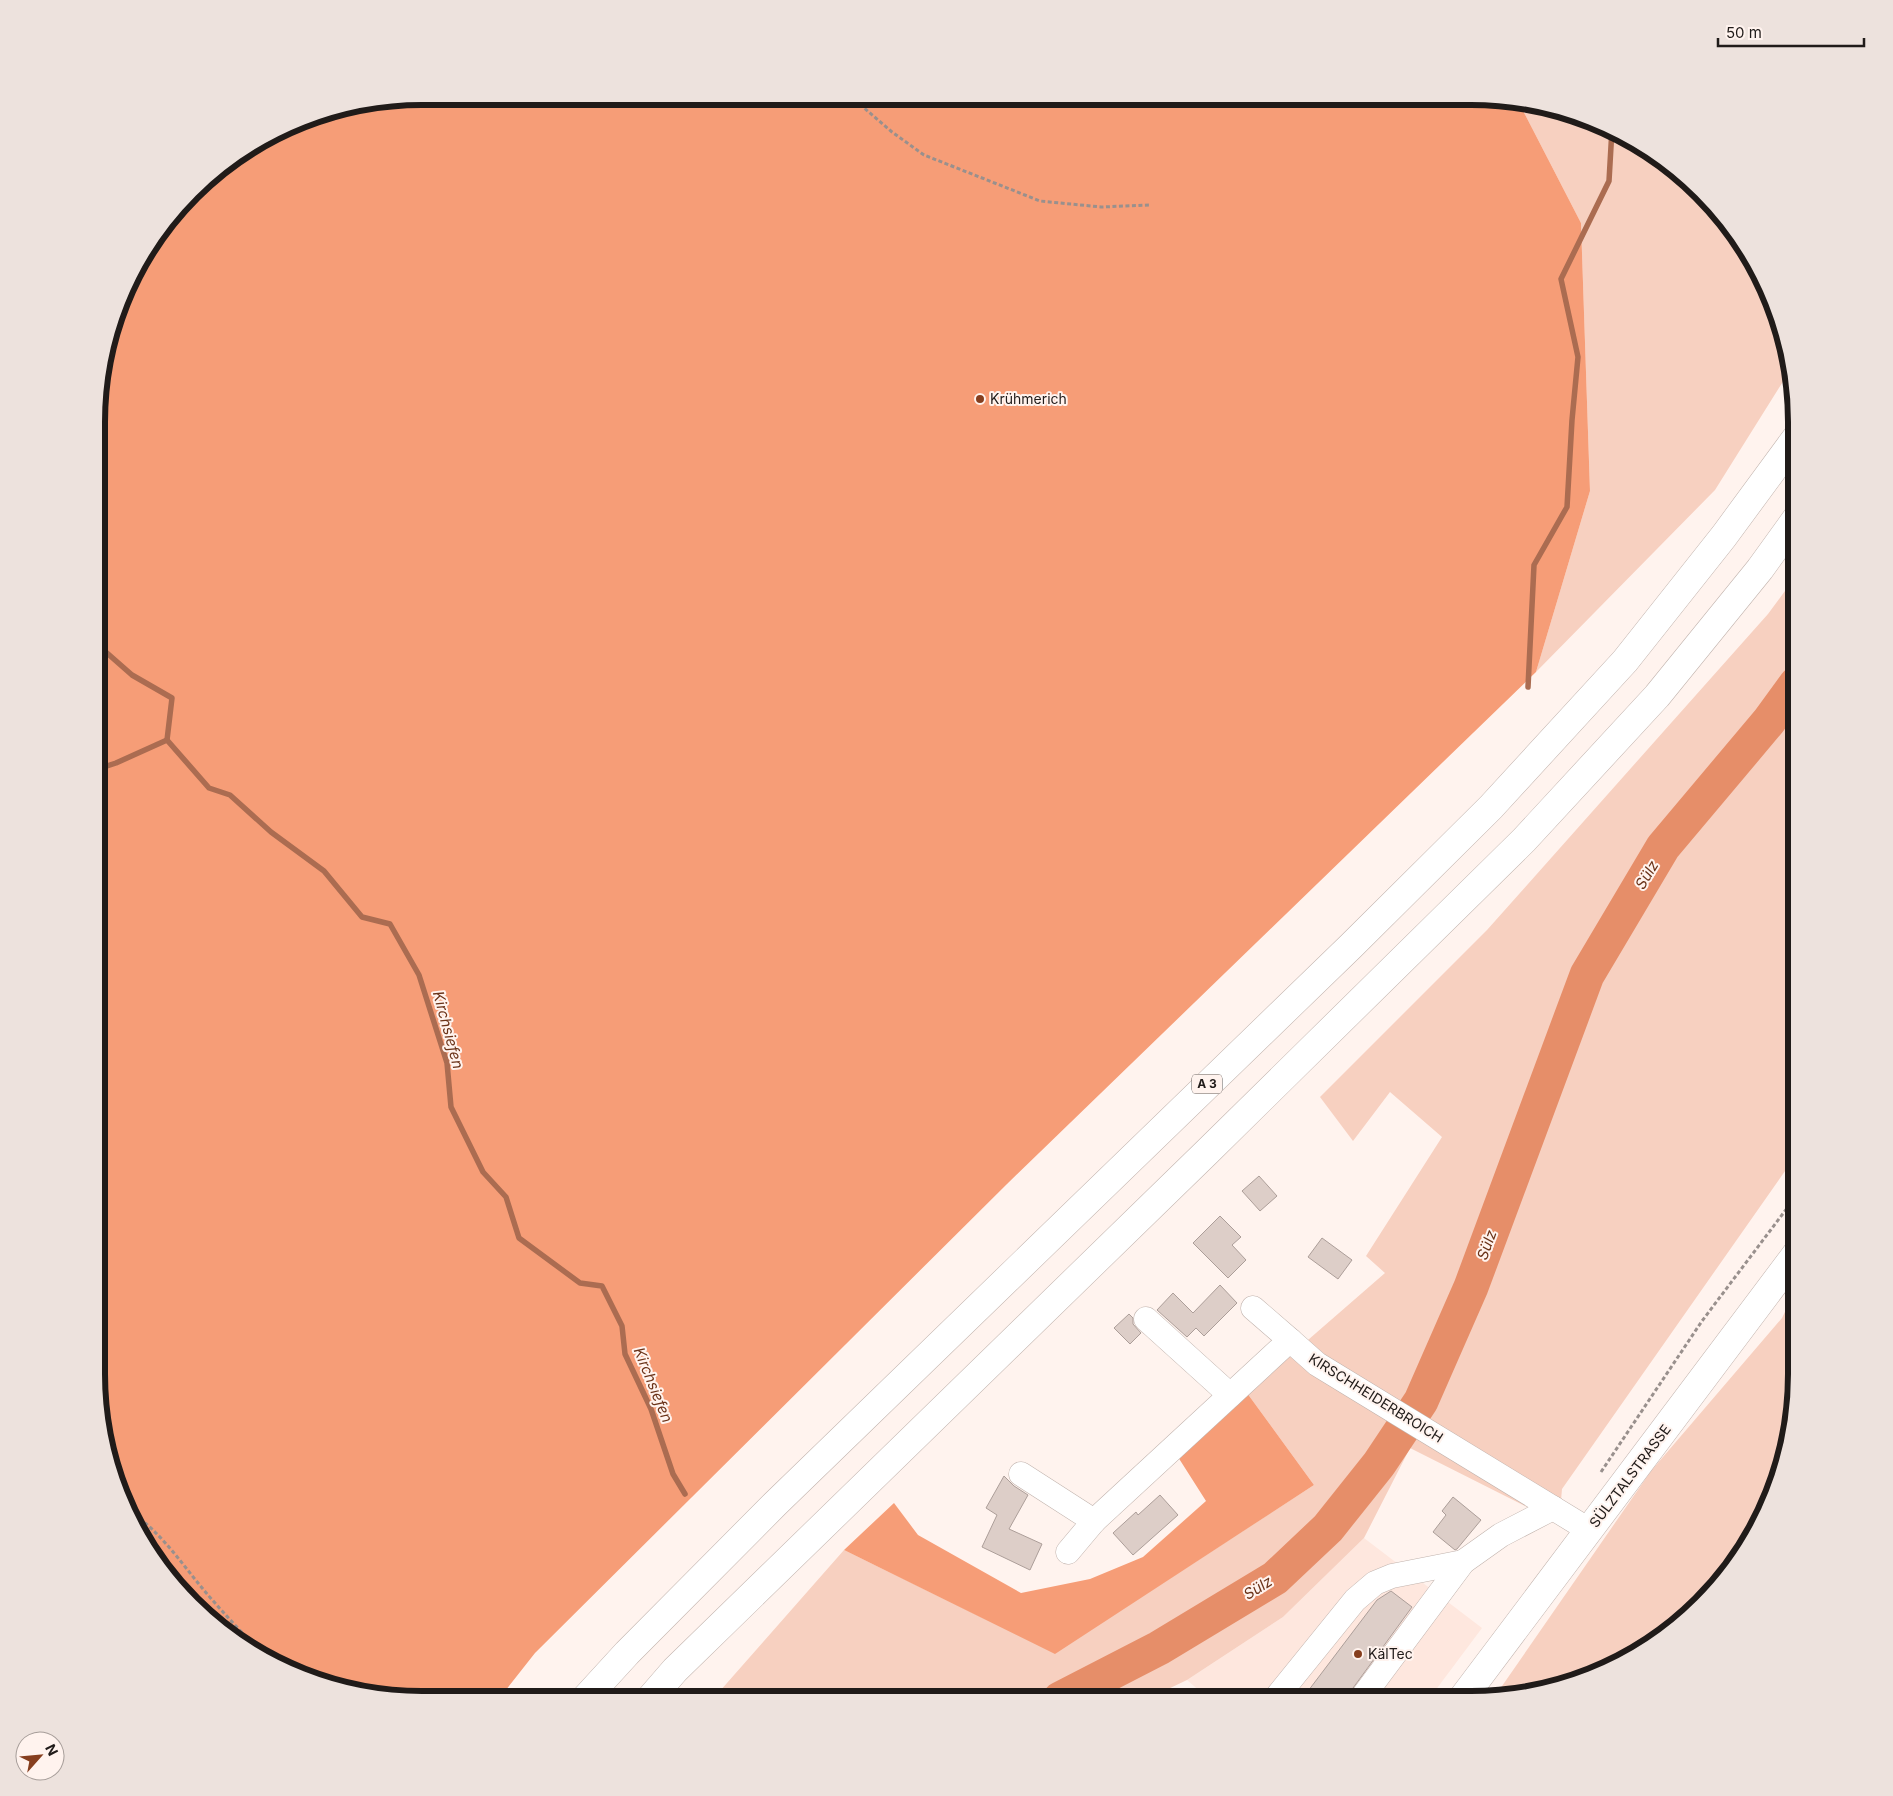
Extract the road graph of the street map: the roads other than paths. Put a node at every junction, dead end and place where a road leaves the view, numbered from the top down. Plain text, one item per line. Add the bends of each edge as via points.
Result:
1 (1788, 449) edge
2 (1788, 530) edge
3 (1788, 1265) edge
4 (1253, 1308) dead end
5 (1146, 1319) dead end
6 (1290, 1340) junction
7 (1230, 1395) junction
8 (1021, 1474) dead end
9 (1553, 1508) junction
10 (1094, 1521) junction
11 (1589, 1530) junction
12 (1068, 1552) dead end
13 (1463, 1562) junction
14 (592, 1691) edge
15 (657, 1691) edge
16 (1281, 1691) edge
17 (1367, 1691) edge
18 (1468, 1691) edge

1 - 14 main road, A 3 via 1625,661 1491,807 775,1504
2 - 15 main road via 1657,696 1524,840
3 - 11 main road, SÜLZTALSTRASSE
4 - 6 street, KIRSCHHEIDERBROICH
5 - 7 street
6 - 7 street
6 - 9 street, KIRSCHHEIDERBROICH via 1318,1364 1357,1389
7 - 10 street
8 - 10 street
9 - 11 street, KIRSCHHEIDERBROICH
9 - 13 street via 1502,1535
10 - 12 street
11 - 18 main road, SÜLZTALSTRASSE
13 - 16 street via 1392,1576 1376,1583 1355,1600
13 - 17 street

